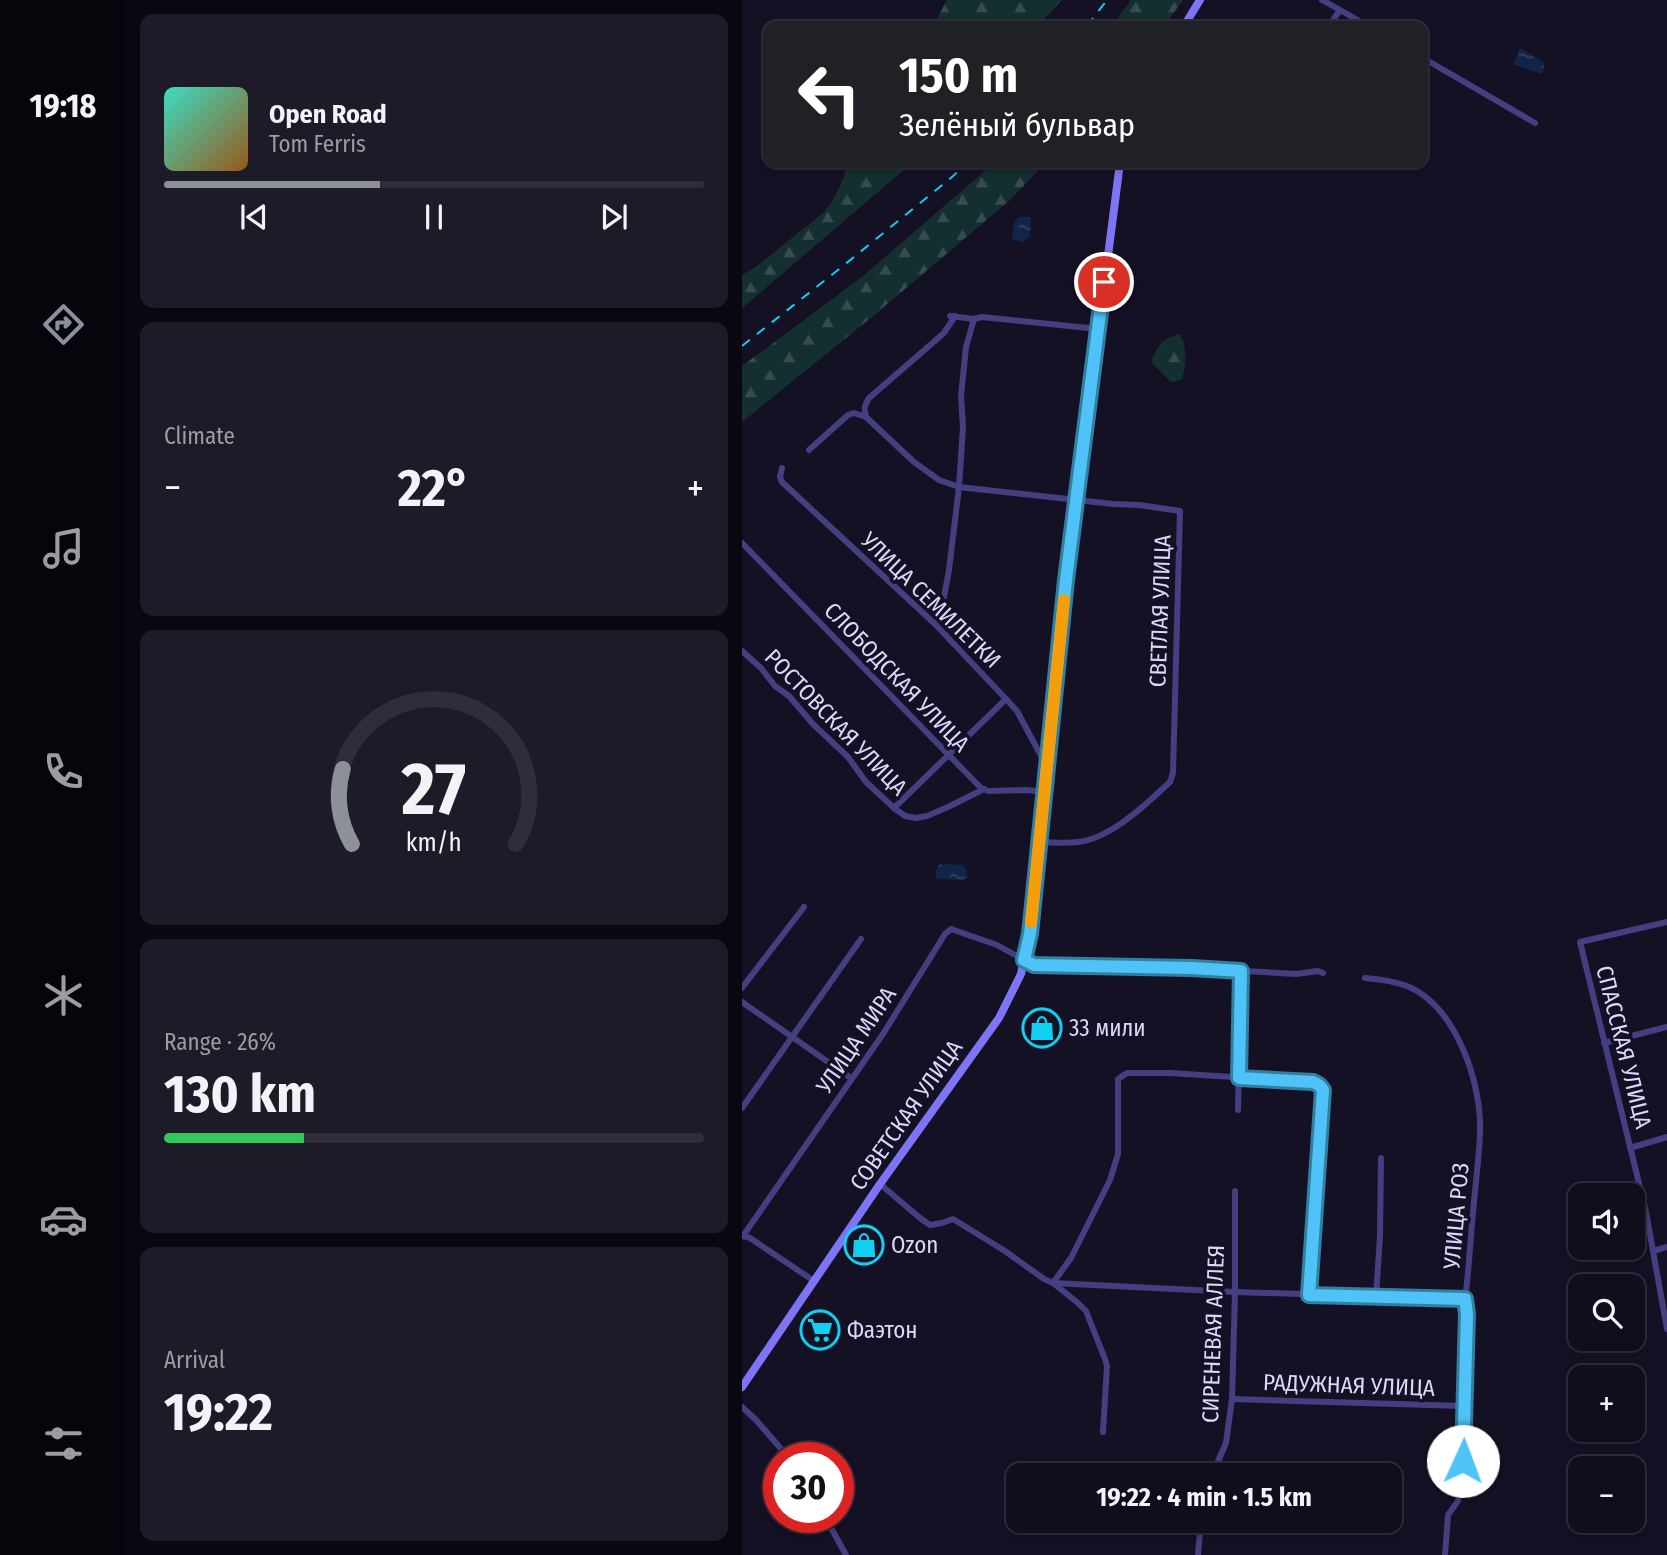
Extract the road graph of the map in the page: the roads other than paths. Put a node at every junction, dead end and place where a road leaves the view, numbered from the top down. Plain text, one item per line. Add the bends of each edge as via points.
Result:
1 (1200, 0) edge
2 (1322, 0) edge
3 (1340, 10) junction
4 (1187, 21) edge
5 (1332, 21) edge
6 (1359, 21) edge
7 (1428, 61) edge
8 (1535, 123) dead end
9 (1119, 168) edge
10 (974, 319) junction
11 (1098, 330) junction
12 (866, 417) junction
13 (809, 450) dead end
14 (782, 468) dead end
15 (959, 487) junction
16 (1076, 499) junction
17 (742, 543) edge
18 (935, 624) junction
19 (742, 651) edge
20 (1006, 699) junction
21 (949, 754) junction
22 (1048, 768) junction
23 (984, 789) junction
24 (1045, 792) junction
25 (894, 808) junction
26 (1039, 842) junction
27 (804, 907) dead end
28 (1667, 922) edge
29 (861, 939) dead end
30 (1024, 960) junction
31 (1241, 971) junction
32 (1323, 974) dead end
33 (1365, 978) dead end
34 (742, 988) edge
35 (742, 1002) edge
36 (1667, 1027) edge
37 (793, 1036) junction
38 (1604, 1043) junction
39 (851, 1078) junction
40 (1239, 1078) junction
41 (742, 1108) edge
42 (1238, 1110) dead end
43 (1667, 1137) edge
44 (1630, 1148) junction
45 (1381, 1158) dead end
46 (880, 1184) junction
47 (1235, 1191) dead end
48 (742, 1236) edge
49 (1667, 1247) edge
50 (1653, 1251) junction
51 (814, 1281) junction
52 (1053, 1283) junction
53 (1235, 1292) junction
54 (1309, 1295) junction
55 (1376, 1297) junction
56 (1465, 1299) junction
57 (1667, 1329) edge
58 (742, 1387) edge
59 (1232, 1399) junction
60 (1464, 1406) junction
61 (742, 1407) edge
62 (1103, 1432) dead end
63 (775, 1442) edge
64 (1217, 1463) edge
65 (834, 1533) edge
66 (1200, 1533) edge
67 (846, 1555) edge
68 (1198, 1555) edge
69 (1445, 1555) edge

1 - 4 street
2 - 3 street
3 - 5 street
3 - 6 street
7 - 8 street
9 - 11 street, СОВЕТСКАЯ УЛИЦА
10 - 11 street
10 - 12 street via 952,316 944,332 869,398
10 - 15 street via 961,396
11 - 16 street, СОВЕТСКАЯ УЛИЦА
12 - 13 street via 848,415
12 - 15 street, СВЕТЛАЯ УЛИЦА via 914,462 939,480
14 - 18 street, УЛИЦА СЕМИЛЕТКИ via 782,482
15 - 16 street, СВЕТЛАЯ УЛИЦА
15 - 18 street via 944,597
16 - 22 street, СОВЕТСКАЯ УЛИЦА
16 - 26 street, СВЕТЛАЯ УЛИЦА via 1180,511 1173,773 1155,796 1102,835 1079,842
17 - 21 street, СЛОБОДСКАЯ УЛИЦА
18 - 20 street, УЛИЦА СЕМИЛЕТКИ
19 - 25 street, РОСТОВСКАЯ УЛИЦА
20 - 21 street
20 - 22 street, УЛИЦА СЕМИЛЕТКИ
21 - 23 street, СЛОБОДСКАЯ УЛИЦА
21 - 25 street
22 - 24 street, СОВЕТСКАЯ УЛИЦА
23 - 24 street
23 - 25 street, РОСТОВСКАЯ УЛИЦА via 927,816 905,816
24 - 26 street, СОВЕТСКАЯ УЛИЦА
26 - 30 street, СОВЕТСКАЯ УЛИЦА
27 - 34 street
28 - 38 street, СПАССКАЯ УЛИЦА via 1580,942
29 - 37 street
30 - 31 street via 1034,965
30 - 39 street, УЛИЦА МИРА via 951,929
30 - 46 street, СОВЕТСКАЯ УЛИЦА via 999,1018
31 - 32 street
31 - 40 street
33 - 56 street, УЛИЦА РОЗ via 1409,987 1431,1002 1456,1035 1475,1086 1480,1131
35 - 37 street
36 - 38 street
37 - 39 street
37 - 41 street
38 - 44 street, СПАССКАЯ УЛИЦА
39 - 48 street, УЛИЦА МИРА
40 - 42 street
40 - 52 street via 1127,1073 1118,1079 1118,1154 1110,1180
40 - 54 street via 1313,1082 1323,1090
43 - 44 street
44 - 50 street, СПАССКАЯ УЛИЦА
45 - 55 street
46 - 51 street, СОВЕТСКАЯ УЛИЦА
46 - 52 street via 930,1225 953,1219
47 - 53 street, СИРЕНЕВАЯ АЛЛЕЯ
48 - 51 street
49 - 50 street
50 - 57 street, СПАССКАЯ УЛИЦА
51 - 58 street, СОВЕТСКАЯ УЛИЦА
52 - 53 street
52 - 62 street via 1086,1311 1105,1359
53 - 54 street
53 - 59 street, СИРЕНЕВАЯ АЛЛЕЯ
54 - 55 street
55 - 56 street
56 - 60 street, УЛИЦА РОЗ
59 - 60 street, РАДУЖНАЯ УЛИЦА
59 - 64 street, СИРЕНЕВАЯ АЛЛЕЯ via 1226,1443
60 - 69 street, УЛИЦА РОЗ via 1462,1478 1458,1501 1448,1515
61 - 63 street
65 - 67 street
66 - 68 street

